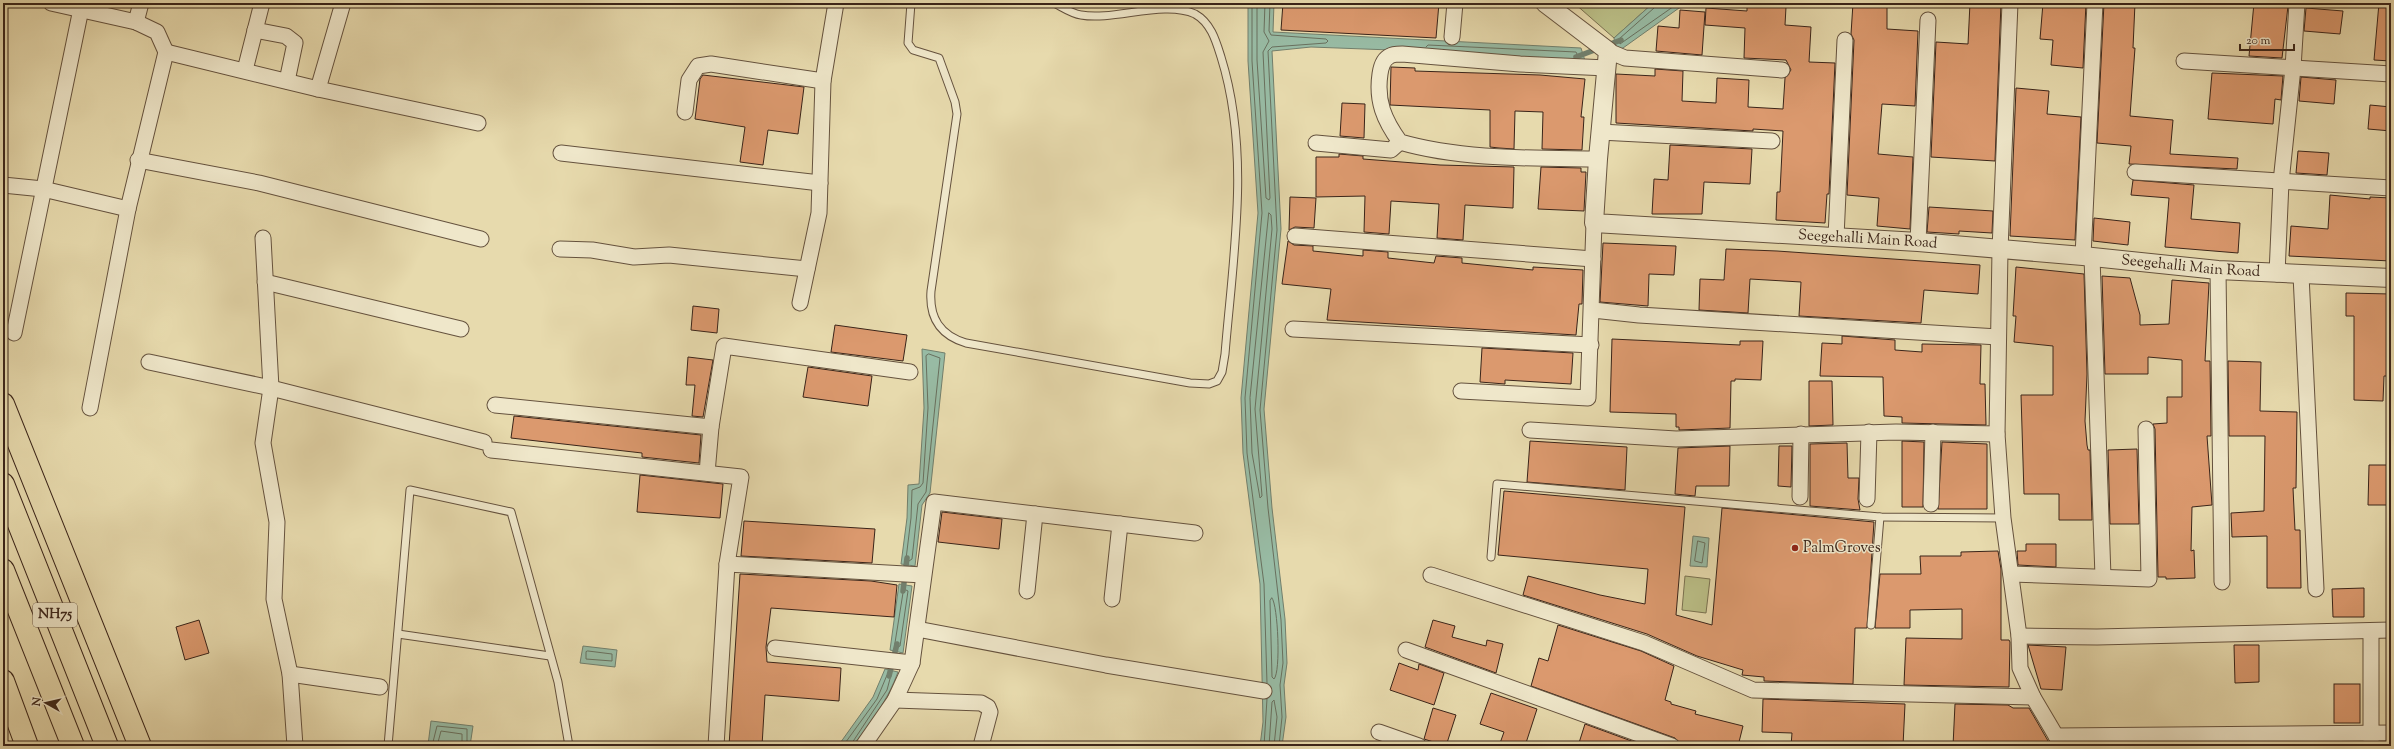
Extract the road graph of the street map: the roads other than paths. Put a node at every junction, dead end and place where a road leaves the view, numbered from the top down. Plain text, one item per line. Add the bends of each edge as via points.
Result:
1 (51, 3) edge
2 (141, 3) edge
3 (262, 3) edge
4 (343, 3) edge
5 (836, 3) edge
6 (911, 3) edge
7 (1054, 3) edge
8 (1455, 3) edge
9 (1545, 3) edge
10 (2010, 3) edge
11 (2094, 3) edge
12 (2297, 3) edge
13 (81, 9) junction
14 (1928, 20) dead end
15 (136, 22) junction
16 (255, 30) junction
17 (1452, 37) dead end
18 (1845, 40) dead end
19 (166, 52) junction
20 (1607, 59) junction
21 (2184, 61) dead end
22 (2293, 68) junction
23 (245, 70) junction
24 (1782, 70) dead end
25 (2391, 74) edge
26 (287, 81) junction
27 (824, 81) junction
28 (318, 89) junction
29 (685, 112) dead end
30 (478, 123) dead end
31 (1600, 132) junction
32 (1772, 141) dead end
33 (1400, 142) junction
34 (1316, 143) dead end
35 (560, 153) dead end
36 (1598, 159) junction
37 (138, 160) junction
38 (2135, 172) dead end
39 (2281, 182) junction
40 (820, 183) junction
41 (3, 185) edge
42 (2391, 188) edge
43 (43, 189) junction
44 (128, 209) junction
45 (1594, 223) junction
46 (1295, 236) dead end
47 (1836, 237) junction
48 (263, 238) dead end
49 (481, 239) dead end
50 (1918, 242) junction
51 (560, 249) dead end
52 (2000, 250) junction
53 (2087, 256) junction
54 (1593, 259) junction
55 (807, 269) junction
56 (2218, 270) junction
57 (2277, 274) junction
58 (2301, 275) junction
59 (2391, 278) edge
60 (265, 282) junction
61 (800, 303) dead end
62 (1593, 310) junction
63 (461, 329) dead end
64 (1293, 329) dead end
65 (14, 333) dead end
66 (1998, 337) junction
67 (1591, 345) junction
68 (150, 362) dead end
69 (910, 372) dead end
70 (271, 388) junction
71 (1461, 391) dead end
72 (3, 404) edge
73 (495, 405) dead end
74 (90, 408) dead end
75 (711, 427) junction
76 (2146, 429) dead end
77 (1530, 430) dead end
78 (1869, 432) junction
79 (1933, 432) junction
80 (1801, 434) junction
81 (1997, 434) junction
82 (707, 473) junction
83 (3, 484) edge
84 (1800, 497) dead end
85 (1867, 499) dead end
86 (1931, 504) dead end
87 (1035, 514) junction
88 (1880, 517) junction
89 (2003, 518) junction
90 (1120, 524) junction
91 (1195, 533) dead end
92 (1491, 557) dead end
93 (727, 564) junction
94 (3, 570) edge
95 (2011, 574) junction
96 (923, 575) junction
97 (1431, 575) dead end
98 (2103, 576) junction
99 (2222, 582) dead end
100 (2316, 589) dead end
101 (1027, 591) dead end
102 (1112, 599) dead end
103 (1871, 625) dead end
104 (917, 629) junction
105 (2391, 630) edge
106 (2371, 631) junction
107 (398, 634) junction
108 (2019, 636) junction
109 (775, 648) dead end
110 (1406, 650) dead end
111 (550, 656) junction
112 (912, 663) junction
113 (290, 674) junction
114 (3, 681) edge
115 (380, 686) dead end
116 (1264, 691) dead end
117 (2033, 697) junction
118 (895, 700) junction
119 (1379, 732) dead end
120 (2391, 733) edge
121 (2371, 739) edge
122 (2059, 741) edge
123 (27, 746) edge
124 (73, 746) edge
125 (106, 746) edge
126 (140, 746) edge
127 (295, 746) edge
128 (388, 746) edge
129 (569, 746) edge
130 (716, 746) edge
131 (862, 746) edge
132 (981, 746) edge
133 (1419, 746) edge
134 (1672, 746) edge

1 - 13 street
2 - 15 street
3 - 16 street
4 - 28 street
5 - 27 street
6 - 7 lane via 908,43 913,50 939,58 957,114 931,296 932,315 938,327 956,340 966,343 1190,383 1209,384 1217,381 1222,372 1225,354 1238,192 1238,152 1233,99 1215,38 1199,18 1184,11 1151,9 1082,16
8 - 17 street
9 - 20 street
10 - 52 street
11 - 53 street
12 - 22 street
13 - 15 street
13 - 43 street
14 - 50 street
15 - 19 street via 157,32
16 - 23 street
16 - 26 street via 286,36 295,43
18 - 47 street
19 - 23 street
19 - 37 street
20 - 24 street via 1625,58
20 - 31 street
20 - 33 street via 1520,64 1402,54 1390,56 1382,65 1379,102 1384,117
21 - 22 street
22 - 25 street
22 - 39 street
23 - 26 street
26 - 28 street
27 - 29 street via 711,64 698,66 689,80
27 - 40 street
28 - 30 street
31 - 32 street
31 - 36 street
33 - 34 street via 1391,150
33 - 36 street via 1448,152
35 - 40 street
36 - 45 street
37 - 44 street
37 - 49 street via 259,183
38 - 39 street
39 - 42 street
39 - 57 street
40 - 55 street via 819,212
41 - 43 street
43 - 44 street
43 - 65 street
44 - 74 street
45 - 47 street, Seegehalli Main Road
45 - 54 street
46 - 54 street
47 - 50 street, Seegehalli Main Road
48 - 60 street
50 - 52 street, Seegehalli Main Road
51 - 55 street via 592,250 634,257 669,255
52 - 53 street, Seegehalli Main Road
52 - 66 street
53 - 56 street, Seegehalli Main Road
53 - 98 street
54 - 62 street
55 - 61 street
56 - 57 street, Seegehalli Main Road
56 - 99 street
57 - 58 street, Seegehalli Main Road
58 - 59 street, Seegehalli Main Road
58 - 100 street
60 - 63 street
60 - 70 street
62 - 66 street
62 - 67 street
64 - 67 street
66 - 81 street
67 - 71 street via 1588,398
68 - 70 street
69 - 75 street via 724,346
70 - 82 street via 487,446
70 - 113 street via 263,443 277,522 274,599
72 - 126 main road
73 - 75 street
75 - 82 street
76 - 98 street via 2149,579
77 - 80 street via 1676,439
78 - 79 street
78 - 80 street
78 - 85 street
79 - 81 street
79 - 86 street
80 - 84 street
81 - 89 street
82 - 93 street via 741,477
83 - 125 main road, NH75
87 - 90 street
87 - 96 street via 934,502
87 - 101 street
88 - 89 lane
88 - 92 lane via 1497,484
88 - 103 lane
89 - 95 street
90 - 91 street
90 - 102 street
93 - 96 street
93 - 130 street
94 - 124 main road, NH75
95 - 98 street
95 - 108 street
96 - 104 street
97 - 117 street via 1644,643 1752,690
104 - 112 street
104 - 116 street via 1106,665
105 - 106 street
106 - 108 street via 2093,637
106 - 121 street
107 - 111 lane
107 - 111 lane via 410,490 511,512
107 - 128 lane
108 - 117 street via 2020,668
109 - 112 street
110 - 134 street
111 - 129 lane via 558,682
112 - 118 street
113 - 115 street
113 - 127 street
114 - 123 main road
117 - 122 street
118 - 131 street
118 - 132 street via 981,703 988,707 990,712
119 - 133 street
120 - 121 street
121 - 122 street

